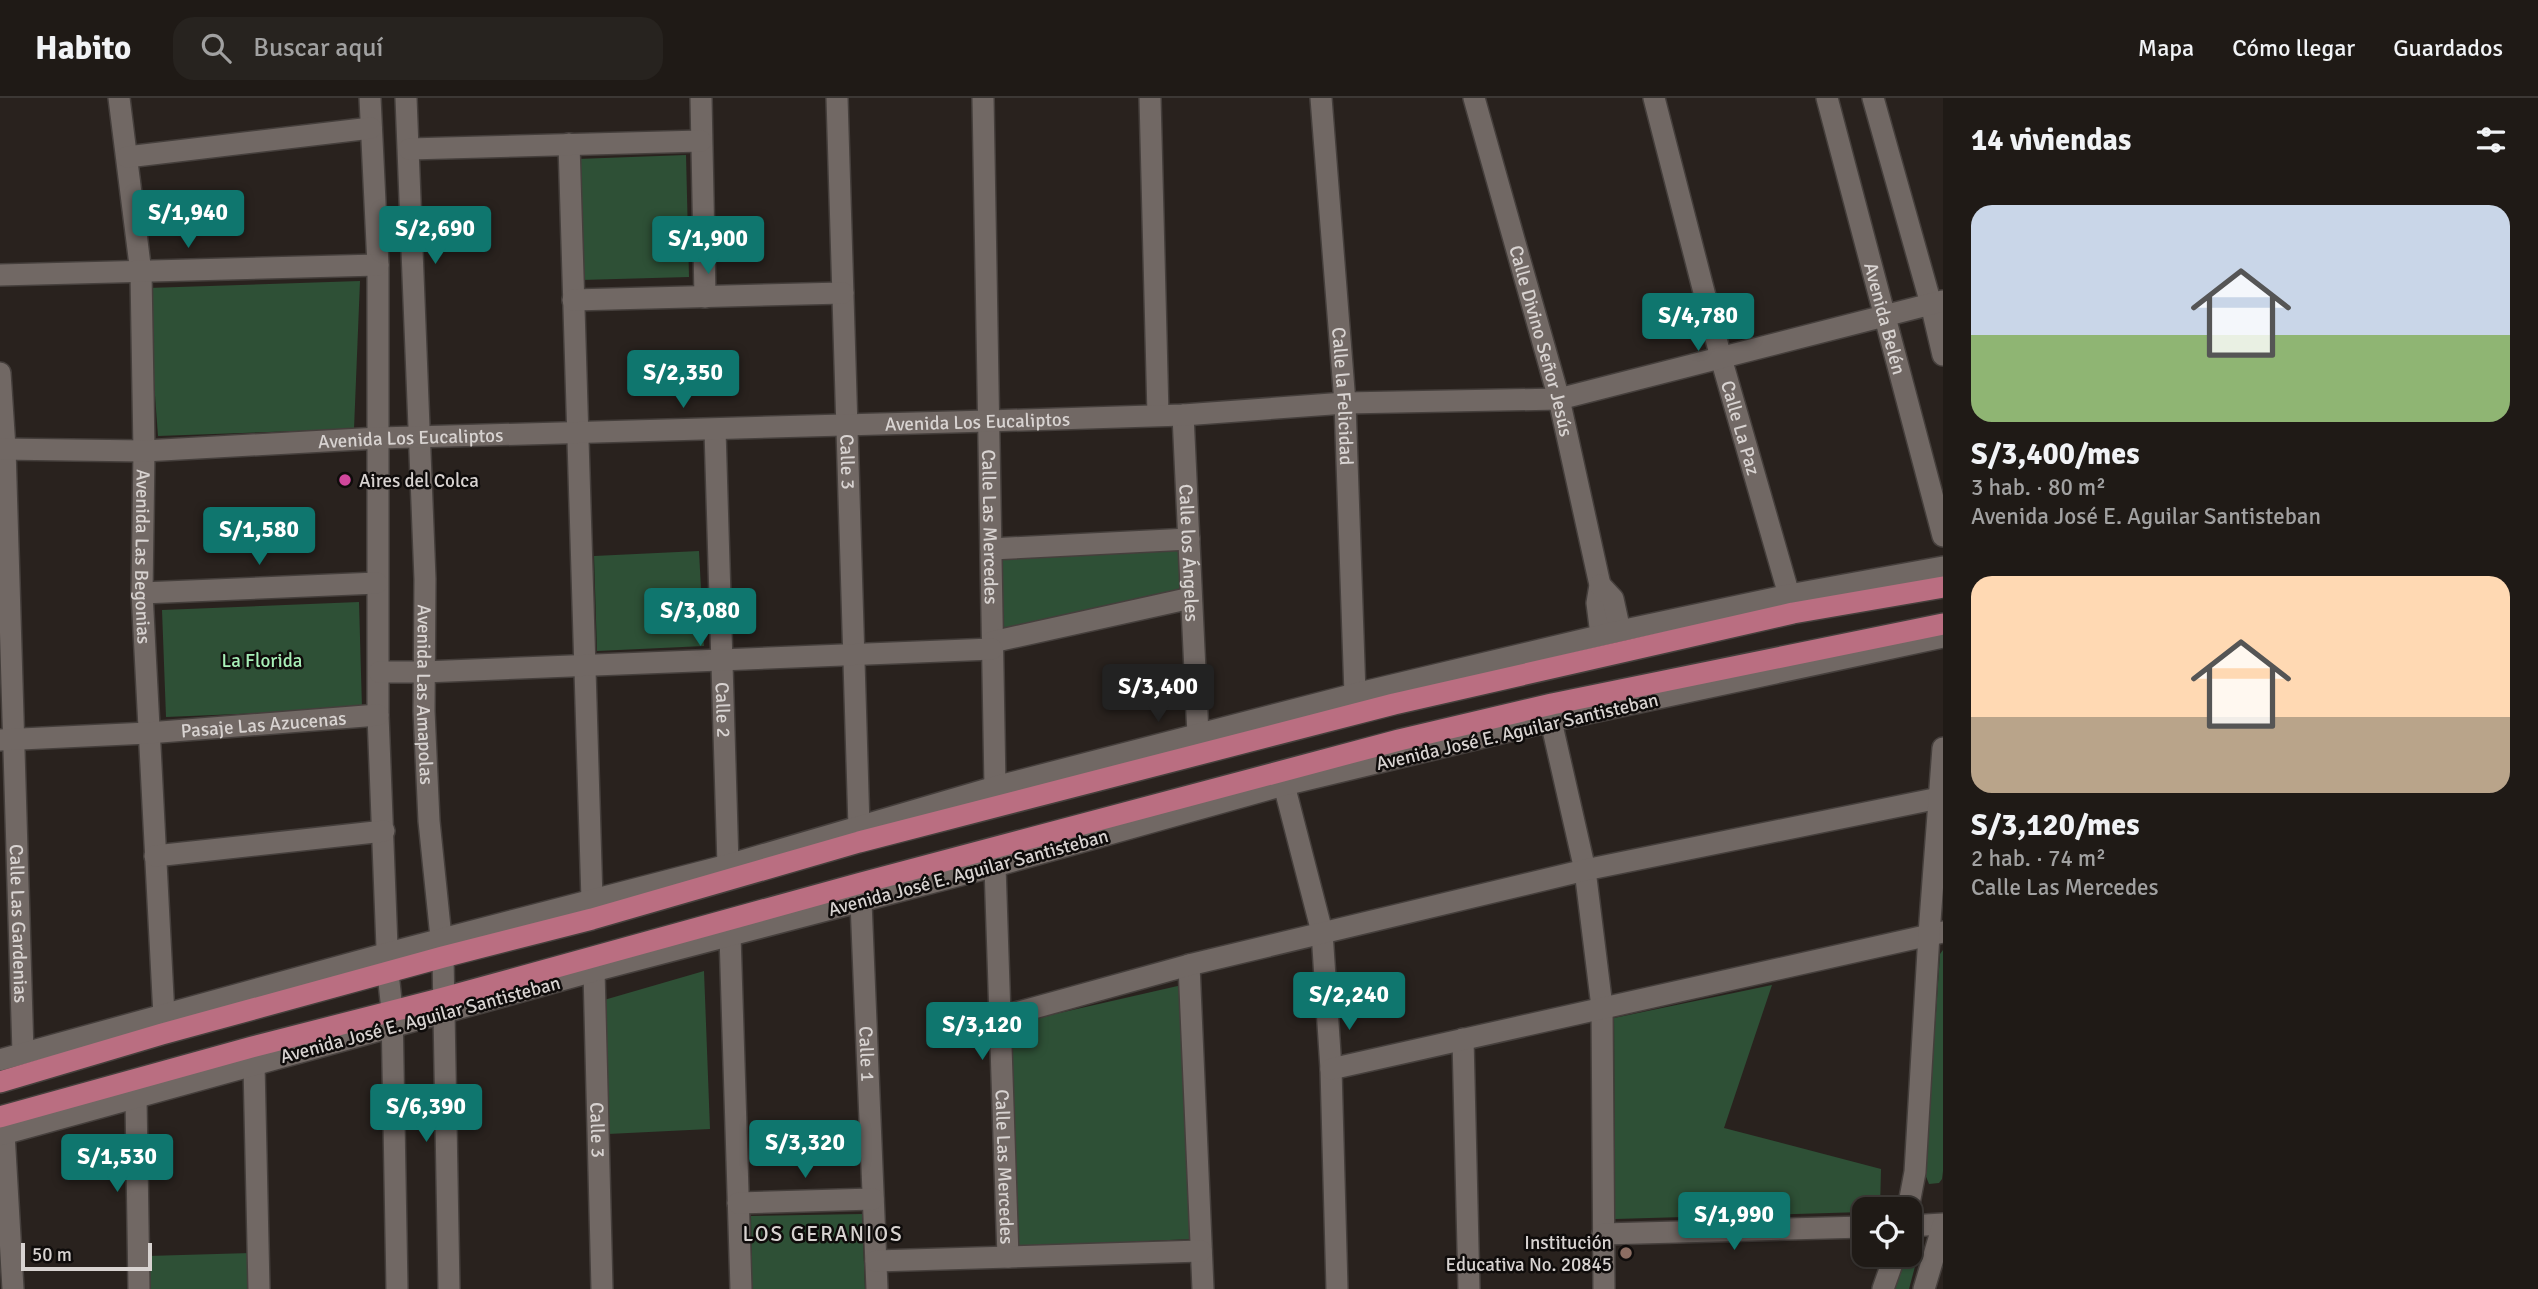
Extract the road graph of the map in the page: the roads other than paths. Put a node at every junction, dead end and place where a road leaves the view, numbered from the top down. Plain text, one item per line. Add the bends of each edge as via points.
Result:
1 (119, 98) edge
2 (370, 98) edge
3 (406, 98) edge
4 (701, 98) edge
5 (837, 98) edge
6 (982, 98) edge
7 (1150, 98) edge
8 (1321, 98) edge
9 (1474, 98) edge
10 (1654, 98) edge
11 (1828, 98) edge
12 (1873, 98) edge
13 (372, 128) junction
14 (701, 141) junction
15 (569, 144) junction
16 (409, 149) junction
17 (127, 157) junction
18 (378, 265) junction
19 (141, 273) junction
20 (0, 275) edge
21 (844, 293) junction
22 (705, 298) junction
23 (573, 300) junction
24 (1937, 302) edge
25 (1885, 316) junction
26 (1943, 355) edge
27 (1721, 358) junction
28 (0, 373) edge
29 (1559, 399) junction
30 (1345, 403) junction
31 (1158, 415) junction
32 (1183, 415) junction
33 (988, 421) junction
34 (848, 425) junction
35 (715, 430) junction
36 (577, 434) junction
37 (419, 437) junction
38 (379, 438) junction
39 (3, 449) edge
40 (144, 451) junction
41 (1943, 536) edge
42 (1189, 539) junction
43 (991, 549) junction
44 (1943, 567) edge
45 (377, 583) junction
46 (1943, 587) edge
47 (142, 593) junction
48 (1789, 595) junction
49 (1191, 598) junction
50 (1943, 624) edge
51 (1610, 633) junction
52 (1943, 637) edge
53 (992, 645) junction
54 (854, 655) junction
55 (722, 660) junction
56 (584, 666) junction
57 (379, 672) junction
58 (424, 672) junction
59 (1354, 694) junction
60 (378, 715) junction
61 (1551, 721) junction
62 (148, 733) junction
63 (1198, 735) junction
64 (7, 740) edge
65 (1943, 748) edge
66 (1284, 785) junction
67 (995, 787) junction
68 (1939, 798) junction
69 (859, 827) junction
70 (384, 831) junction
71 (155, 856) junction
72 (728, 865) junction
73 (995, 866) junction
74 (1585, 870) junction
75 (592, 900) junction
76 (861, 902) junction
77 (1322, 932) junction
78 (1936, 933) edge
79 (730, 936) junction
80 (442, 948) junction
81 (388, 963) junction
82 (1189, 965) junction
83 (594, 971) junction
84 (444, 1006) junction
85 (1602, 1007) junction
86 (164, 1016) junction
87 (1001, 1017) junction
88 (392, 1019) junction
89 (1463, 1039) junction
90 (23, 1053) junction
91 (0, 1059) edge
92 (254, 1065) junction
93 (1331, 1069) junction
94 (0, 1082) edge
95 (136, 1099) junction
96 (1, 1128) edge
97 (1910, 1197) edge
98 (873, 1199) junction
99 (738, 1203) junction
100 (1943, 1225) edge
101 (1922, 1226) edge
102 (1852, 1227) edge
103 (1603, 1234) junction
104 (1201, 1251) junction
105 (1008, 1257) junction
106 (876, 1261) junction
107 (1891, 1267) edge
108 (13, 1289) edge
109 (139, 1289) edge
110 (259, 1289) edge
111 (397, 1289) edge
112 (449, 1289) edge
113 (602, 1289) edge
114 (741, 1289) edge
115 (877, 1289) edge
116 (1203, 1289) edge
117 (1337, 1289) edge
118 (1469, 1289) edge
119 (1604, 1289) edge
120 (1883, 1289) edge
121 (1924, 1289) edge

1 - 17 street, Avenida Las Begonias
2 - 13 street
3 - 16 street, Avenida Las Amapolas
4 - 14 street
5 - 21 street, Calle 3
6 - 33 street, Calle Las Mercedes
7 - 31 street
8 - 30 street, Calle la Felicidad
9 - 29 street, Calle Divino Señor Jesús
10 - 27 street, Calle La Paz
11 - 25 street, Avenida Belén
12 - 24 street
13 - 17 street
13 - 18 street
14 - 15 street
14 - 22 street
15 - 16 street
15 - 23 street
16 - 37 street, Avenida Las Amapolas
17 - 19 street, Avenida Las Begonias
18 - 19 street
18 - 38 street
19 - 20 street
19 - 40 street, Avenida Las Begonias
21 - 22 street
21 - 34 street, Calle 3
22 - 23 street
23 - 36 street
24 - 25 street, Avenida Los Eucaliptos
24 - 26 street
25 - 27 street, Avenida Los Eucaliptos
25 - 41 street, Avenida Belén
27 - 29 street, Avenida Los Eucaliptos
27 - 48 street, Calle La Paz
28 - 39 street, Calle Las Gardenias
29 - 30 street, Avenida Los Eucaliptos
29 - 51 street, Calle Divino Señor Jesús via 1600,585 1597,603
30 - 32 street, Avenida Los Eucaliptos
30 - 59 street, Calle la Felicidad
31 - 32 street, Avenida Los Eucaliptos
31 - 33 street, Avenida Los Eucaliptos
32 - 42 street, Calle los Ángeles
33 - 34 street, Avenida Los Eucaliptos
33 - 43 street, Calle Las Mercedes
34 - 35 street, Avenida Los Eucaliptos
34 - 54 street, Calle 3
35 - 36 street, Avenida Los Eucaliptos
35 - 55 street, Calle 2
36 - 37 street, Avenida Los Eucaliptos
36 - 56 street
37 - 38 street, Avenida Los Eucaliptos
37 - 58 street, Avenida Las Amapolas
38 - 40 street, Avenida Los Eucaliptos
38 - 45 street
39 - 40 street, Avenida Los Eucaliptos
39 - 64 street, Calle Las Gardenias
40 - 47 street, Avenida Las Begonias
42 - 43 street
42 - 49 street, Calle los Ángeles
43 - 53 street, Calle Las Mercedes
44 - 48 street
45 - 47 street
45 - 57 street
46 - 80 main road via 1793,613 1394,704 983,809 592,919
47 - 62 street, Avenida Las Begonias
48 - 51 street
49 - 53 street
49 - 63 street, Calle los Ángeles
50 - 84 main road, Avenida José E. Aguilar Santisteban via 1399,740 808,897
51 - 59 street
52 - 61 street, Avenida José E. Aguilar Santisteban
53 - 54 street
53 - 67 street, Calle Las Mercedes
54 - 55 street
54 - 69 street, Calle 3
55 - 56 street
55 - 72 street, Calle 2
56 - 58 street
56 - 75 street
57 - 58 street
57 - 60 street
58 - 80 street, Avenida Las Amapolas via 429,821
59 - 63 street
60 - 62 street, Pasaje Las Azucenas
60 - 70 street
61 - 66 street, Avenida José E. Aguilar Santisteban
61 - 74 street
62 - 64 street, Pasaje Las Azucenas
62 - 71 street, Avenida Las Begonias
63 - 67 street
64 - 90 street, Calle Las Gardenias
65 - 68 street
66 - 73 street, Avenida José E. Aguilar Santisteban
66 - 77 street
67 - 69 street
68 - 74 street
68 - 78 street
69 - 72 street
70 - 71 street
70 - 81 street
71 - 86 street, Avenida Las Begonias
72 - 75 street
73 - 76 street, Avenida José E. Aguilar Santisteban
73 - 87 street, Calle Las Mercedes
74 - 77 street
74 - 85 street
75 - 80 street
76 - 79 street, Avenida José E. Aguilar Santisteban
76 - 98 street, Calle 1
77 - 82 street
77 - 93 street
78 - 85 street
78 - 97 street
79 - 83 street, Avenida José E. Aguilar Santisteban
79 - 99 street
80 - 81 main road
80 - 84 street, Avenida Las Amapolas
81 - 86 street
81 - 88 street
81 - 94 main road
82 - 87 street
82 - 104 street
83 - 84 street, Avenida José E. Aguilar Santisteban
83 - 113 street, Calle 3
84 - 88 main road, Avenida José E. Aguilar Santisteban
84 - 112 street, Avenida Las Amapolas
85 - 89 street
85 - 103 street
86 - 90 street
87 - 105 street, Calle Las Mercedes
88 - 92 street, Avenida José E. Aguilar Santisteban
88 - 96 main road, Avenida José E. Aguilar Santisteban
88 - 111 street
89 - 93 street
89 - 118 street
90 - 91 street
92 - 95 street, Avenida José E. Aguilar Santisteban
92 - 110 street
93 - 117 street
95 - 96 street, Avenida José E. Aguilar Santisteban
95 - 109 street
96 - 108 street
98 - 99 street
98 - 106 street, Calle 1
99 - 114 street
100 - 101 street
100 - 121 street
102 - 103 street
103 - 119 street
104 - 105 street
104 - 116 street
105 - 106 street
106 - 115 street, Calle 1
107 - 120 street

